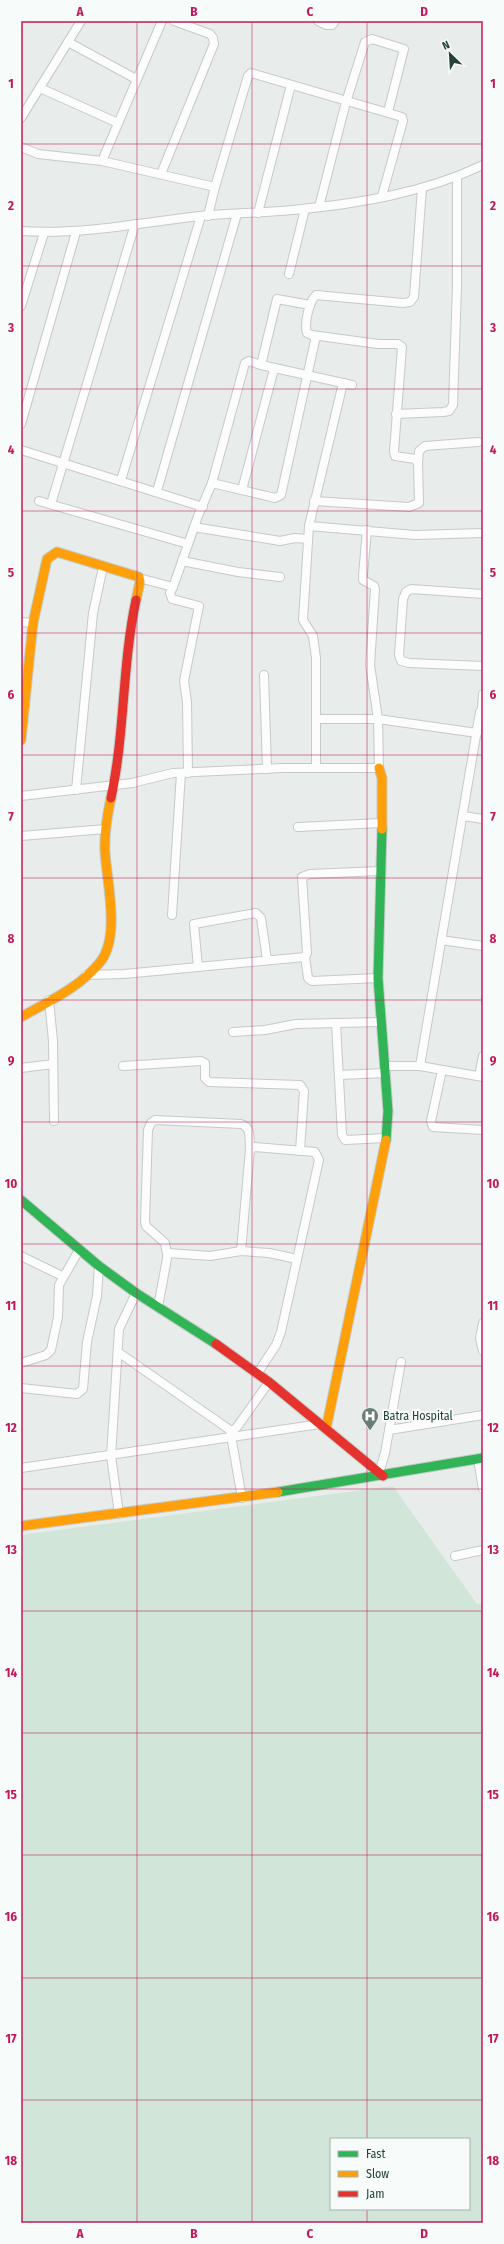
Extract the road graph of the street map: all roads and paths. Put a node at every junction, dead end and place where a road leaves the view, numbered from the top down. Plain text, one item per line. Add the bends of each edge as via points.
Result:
1 (81, 21) edge
2 (162, 21) edge
3 (174, 21) edge
4 (318, 21) edge
5 (335, 21) edge
6 (68, 42) junction
7 (136, 79) junction
8 (291, 85) junction
9 (40, 88) junction
10 (346, 102) junction
11 (388, 112) junction
12 (21, 118) edge
13 (118, 123) junction
14 (21, 147) edge
15 (102, 161) junction
16 (483, 165) edge
17 (161, 174) junction
18 (457, 176) junction
19 (215, 186) junction
20 (422, 188) junction
21 (382, 196) junction
22 (319, 207) junction
23 (305, 209) junction
24 (258, 213) junction
25 (237, 214) junction
26 (205, 216) junction
27 (135, 224) junction
28 (21, 231) edge
29 (76, 232) junction
30 (44, 233) junction
31 (288, 274) dead end
32 (310, 305) junction
33 (21, 306) edge
34 (316, 336) junction
35 (261, 365) junction
36 (274, 369) junction
37 (308, 376) junction
38 (342, 383) junction
39 (352, 385) dead end
40 (396, 414) junction
41 (21, 424) edge
42 (478, 442) dead end
43 (21, 450) edge
44 (418, 463) junction
45 (63, 464) junction
46 (121, 480) junction
47 (212, 483) junction
48 (242, 490) junction
49 (157, 492) junction
50 (39, 501) dead end
51 (314, 501) junction
52 (51, 504) junction
53 (203, 507) junction
54 (309, 526) junction
55 (194, 527) junction
56 (367, 530) junction
57 (483, 533) edge
58 (308, 539) junction
59 (188, 544) junction
60 (182, 561) junction
61 (103, 567) junction
62 (280, 577) dead end
63 (139, 578) junction
64 (173, 587) junction
65 (483, 594) edge
66 (21, 622) edge
67 (33, 623) junction
68 (483, 666) edge
69 (264, 674) dead end
70 (483, 694) edge
71 (483, 708) edge
72 (317, 719) junction
73 (378, 719) junction
74 (477, 733) junction
75 (21, 740) edge
76 (316, 767) junction
77 (379, 768) junction
78 (267, 769) junction
79 (185, 773) junction
80 (115, 786) junction
81 (76, 790) junction
82 (21, 796) edge
83 (463, 816) junction
84 (483, 819) edge
85 (381, 823) junction
86 (298, 827) dead end
87 (106, 829) junction
88 (21, 836) edge
89 (380, 871) junction
90 (172, 915) dead end
91 (442, 940) junction
92 (483, 946) edge
93 (305, 957) junction
94 (266, 960) junction
95 (198, 967) junction
96 (86, 975) junction
97 (378, 978) junction
98 (49, 1000) junction
99 (21, 1017) edge
100 (381, 1022) junction
101 (336, 1023) junction
102 (233, 1032) dead end
103 (483, 1056) edge
104 (53, 1064) junction
105 (123, 1066) dead end
106 (420, 1066) junction
107 (21, 1068) edge
108 (386, 1069) junction
109 (442, 1070) junction
110 (339, 1075) junction
111 (481, 1076) edge
112 (54, 1121) dead end
113 (483, 1130) edge
114 (386, 1138) junction
115 (250, 1149) junction
116 (300, 1151) junction
117 (21, 1200) edge
118 (79, 1250) junction
119 (241, 1251) junction
120 (167, 1254) junction
121 (21, 1256) edge
122 (297, 1259) junction
123 (99, 1266) junction
124 (62, 1276) junction
125 (136, 1293) junction
126 (158, 1307) junction
127 (483, 1323) edge
128 (483, 1351) edge
129 (118, 1352) junction
130 (401, 1362) dead end
131 (21, 1363) edge
132 (257, 1374) junction
133 (269, 1382) junction
134 (21, 1388) edge
135 (483, 1415) edge
136 (323, 1426) junction
137 (389, 1430) junction
138 (232, 1435) junction
139 (111, 1456) junction
140 (481, 1459) edge
141 (21, 1468) edge
142 (381, 1474) junction
143 (483, 1489) edge
144 (242, 1498) junction
145 (119, 1514) junction
146 (21, 1526) edge
147 (483, 1550) edge
148 (455, 1556) dead end

1 - 6 street
2 - 7 street
3 - 17 street via 210,34 214,44
4 - 5 street via 326,25
6 - 7 street
6 - 9 street
7 - 13 street
8 - 10 street
8 - 19 street via 254,73 248,76
8 - 24 street
9 - 12 street
9 - 13 street
10 - 11 street
10 - 11 street via 365,42 372,39 404,49
10 - 22 street
11 - 21 street via 402,117 403,121
13 - 15 street
14 - 15 street via 38,154
15 - 17 street
16 - 18 street
17 - 19 street
18 - 20 street
18 - 40 street via 453,405 449,411 443,412
19 - 26 street
20 - 21 street
20 - 32 street via 414,297 410,302 320,294
21 - 22 street
22 - 23 street
23 - 24 street
23 - 31 street
24 - 25 street
25 - 26 street
25 - 49 street
26 - 27 street
26 - 46 street
27 - 29 street
27 - 45 street
28 - 30 street
29 - 30 street
29 - 41 street
30 - 33 street
32 - 34 street via 305,328 307,332
32 - 35 street via 277,299
34 - 37 street
34 - 40 street via 398,344 402,347
35 - 36 street
35 - 47 street via 249,361 245,363
36 - 37 street
36 - 48 street
37 - 38 street
37 - 48 street via 281,495 275,498
38 - 39 street
38 - 51 street
40 - 44 street via 395,456 415,459
42 - 44 street via 425,446 419,451
43 - 45 street
44 - 51 street via 419,503 415,506
45 - 46 street
45 - 52 street
46 - 49 street
47 - 48 street
47 - 53 street
49 - 53 street
50 - 52 street
51 - 54 street
52 - 59 street
53 - 55 street
54 - 56 street
54 - 58 street
55 - 58 street via 280,541
55 - 59 street
56 - 57 street via 415,534
56 - 73 street via 363,576 375,589 370,665
58 - 72 street via 303,620 313,636
59 - 60 street
60 - 62 street
60 - 64 street
61 - 63 street
61 - 67 street via 57,552 50,555 41,581
61 - 81 street via 92,613
63 - 64 street
63 - 80 street via 132,616
64 - 79 street via 170,593 172,599 197,604 200,609 184,681 187,702
65 - 68 street via 411,589 406,592 403,599 399,655 401,661
66 - 67 street
67 - 75 street
69 - 78 street
70 - 71 street
71 - 74 street
72 - 73 street
72 - 76 street
73 - 74 street
73 - 77 street
74 - 83 street
76 - 77 street
76 - 78 street
77 - 85 street via 382,778
78 - 79 street
79 - 80 street
79 - 90 street
80 - 81 street
80 - 87 street
81 - 82 street
83 - 84 street
83 - 91 street
85 - 86 street
85 - 89 street
87 - 88 street
87 - 96 street via 105,846 110,894 107,948 102,959
89 - 93 street via 310,874 302,877 307,953
89 - 97 street
91 - 92 street
91 - 106 street
93 - 94 street
93 - 97 street via 308,978 312,981
94 - 95 street
94 - 95 street via 261,918 256,914 194,924
95 - 96 street
96 - 98 street
97 - 100 street
98 - 99 street
98 - 104 street
100 - 101 street
100 - 108 street
101 - 102 street via 296,1024 265,1030
101 - 110 street
103 - 111 street
104 - 107 street
104 - 112 street
105 - 116 street via 201,1060 205,1064 205,1078 209,1082 300,1086 304,1091
106 - 108 street
106 - 109 street
108 - 110 street
108 - 114 street
109 - 111 street
109 - 113 street via 431,1121 433,1127
110 - 114 street via 343,1138
114 - 136 street
115 - 116 street via 255,1147
115 - 119 street
115 - 120 street via 249,1130 241,1124 154,1120 150,1123 146,1226 165,1243
116 - 122 street via 315,1152 319,1160
117 - 118 street
118 - 123 street
118 - 124 street
119 - 120 street via 210,1256 173,1252
119 - 122 street
120 - 126 street
121 - 124 street
122 - 132 street via 281,1332
123 - 125 street
123 - 134 street via 97,1296 87,1342 83,1389 77,1394
124 - 131 street via 57,1293 58,1317 51,1350 46,1355
125 - 126 street
125 - 129 street via 119,1328
126 - 132 street via 205,1336
127 - 128 street via 480,1338
129 - 138 street
129 - 139 street
130 - 137 street
132 - 133 street
133 - 136 street
133 - 138 street
135 - 137 street
136 - 138 street
136 - 142 street
137 - 142 street
138 - 139 street
138 - 144 street
139 - 141 street
139 - 145 street
140 - 142 street
140 - 143 street
142 - 144 street
144 - 145 street
145 - 146 street
147 - 148 street

